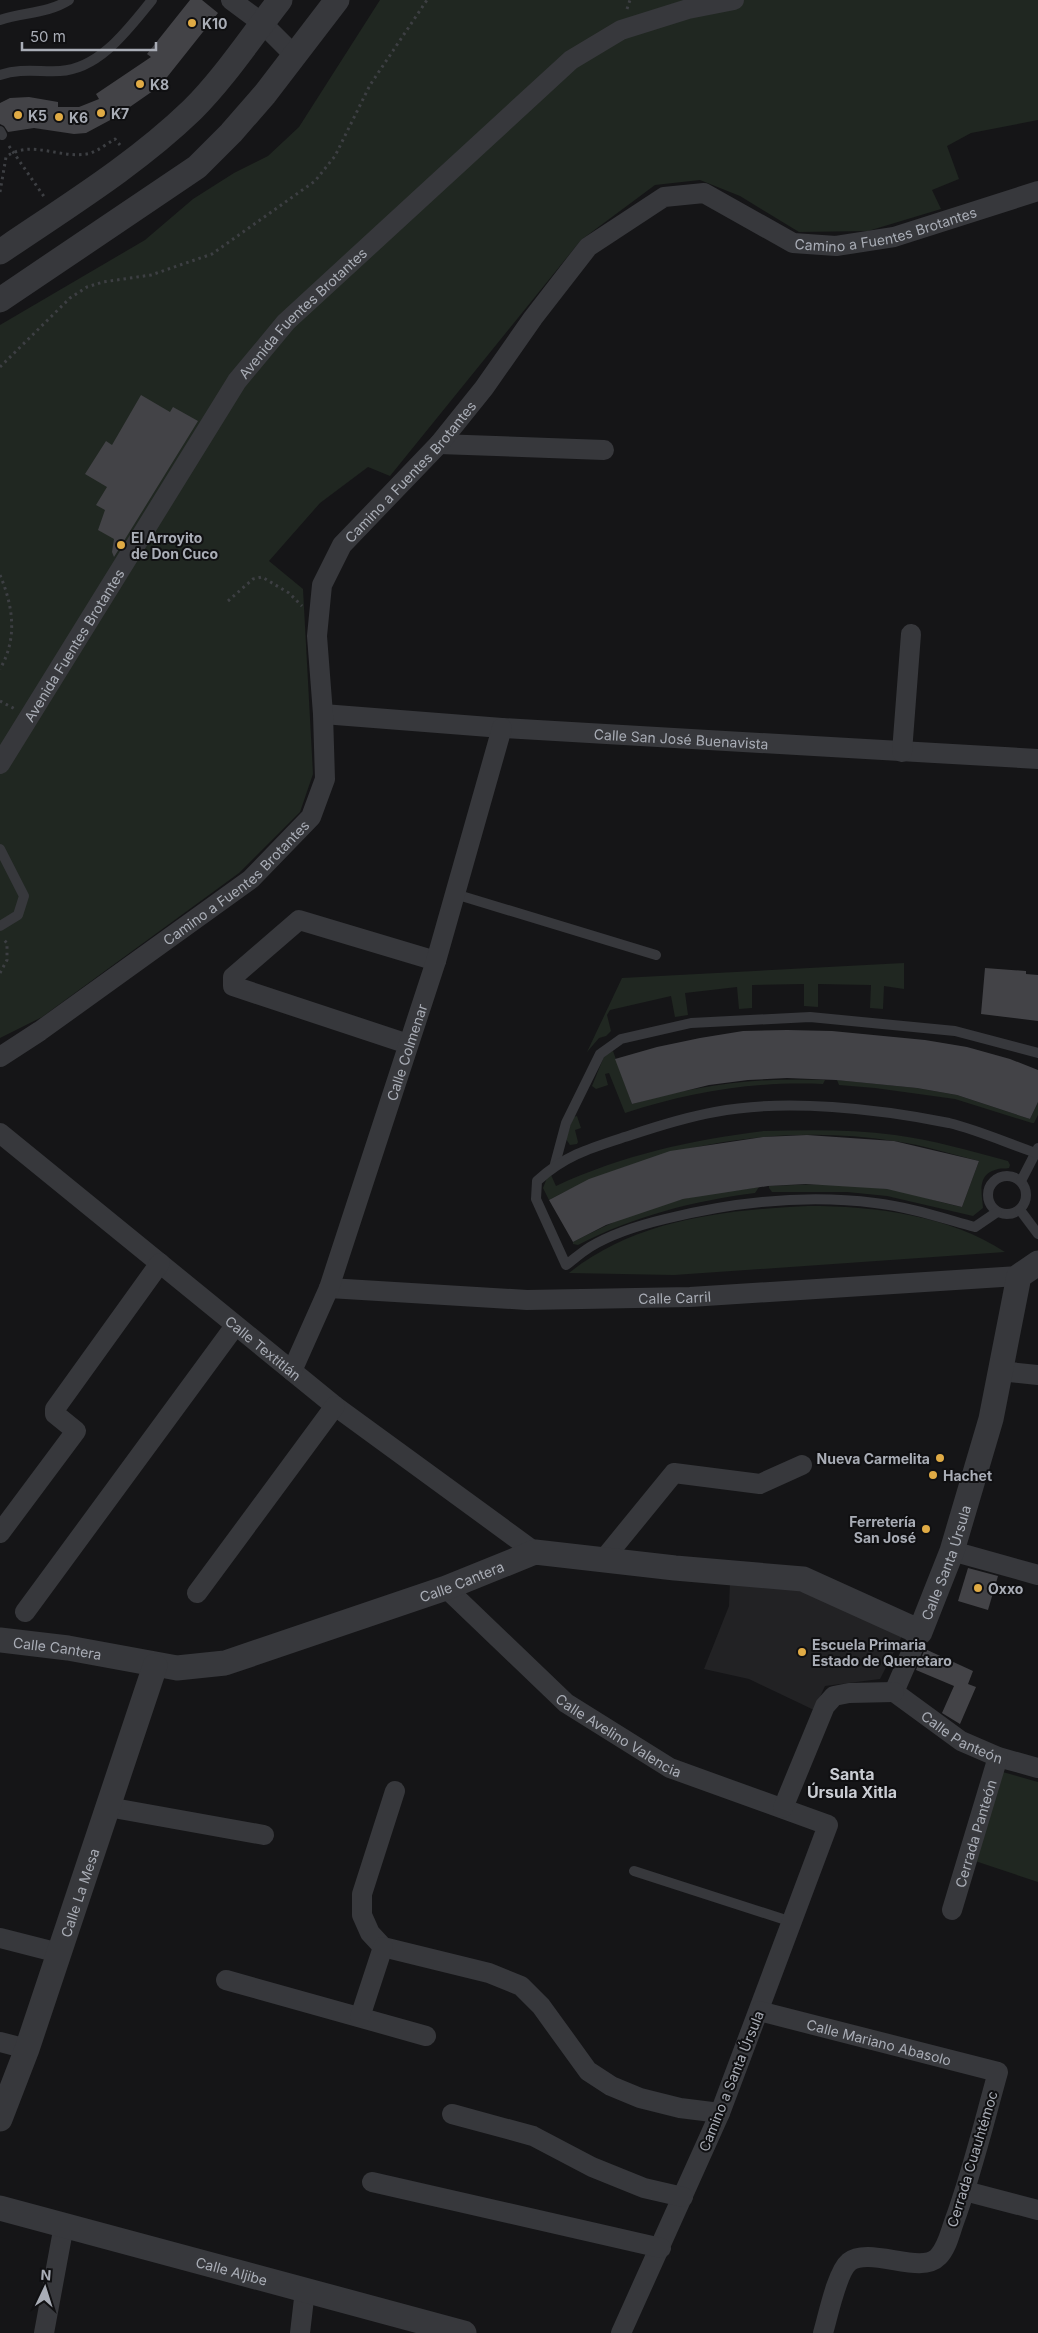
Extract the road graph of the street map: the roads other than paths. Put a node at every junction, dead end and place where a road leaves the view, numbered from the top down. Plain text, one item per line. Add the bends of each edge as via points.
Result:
1 (69, 0) edge
2 (152, 0) edge
3 (232, 0) edge
4 (280, 0) edge
5 (337, 0) edge
6 (734, 0) edge
7 (0, 20) edge
8 (262, 23) junction
9 (295, 56) junction
10 (0, 75) edge
11 (1038, 191) edge
12 (0, 252) edge
13 (0, 300) edge
14 (439, 444) junction
15 (604, 450) dead end
16 (911, 634) dead end
17 (324, 714) junction
18 (502, 728) junction
19 (902, 752) junction
20 (1038, 759) edge
21 (0, 764) edge
22 (0, 849) edge
23 (455, 894) junction
24 (0, 926) edge
25 (656, 955) dead end
26 (436, 961) junction
27 (408, 1044) junction
28 (1038, 1053) edge
29 (0, 1057) edge
30 (0, 1133) edge
31 (1037, 1150) edge
32 (555, 1164) junction
33 (1021, 1181) junction
34 (1020, 1210) junction
35 (997, 1212) junction
36 (1038, 1234) edge
37 (160, 1263) junction
38 (1028, 1270) edge
39 (330, 1288) junction
40 (235, 1326) junction
41 (292, 1371) junction
42 (1000, 1371) junction
43 (1038, 1375) edge
44 (335, 1406) junction
45 (802, 1465) dead end
46 (0, 1533) edge
47 (952, 1551) junction
48 (534, 1552) junction
49 (603, 1560) junction
50 (1038, 1575) edge
51 (446, 1588) junction
52 (197, 1593) dead end
53 (25, 1612) dead end
54 (920, 1632) junction
55 (0, 1640) edge
56 (155, 1666) junction
57 (894, 1692) junction
58 (998, 1757) junction
59 (1038, 1768) edge
60 (395, 1791) dead end
61 (108, 1807) junction
62 (783, 1808) junction
63 (828, 1824) joint
64 (264, 1835) dead end
65 (634, 1871) dead end
66 (952, 1910) dead end
67 (792, 1922) junction
68 (0, 1938) edge
69 (383, 1947) junction
70 (59, 1954) junction
71 (226, 1980) dead end
72 (759, 2011) junction
73 (360, 2017) junction
74 (426, 2036) dead end
75 (0, 2042) edge
76 (27, 2049) junction
77 (998, 2072) joint
78 (7, 2084) edge
79 (720, 2113) junction
80 (452, 2114) dead end
81 (0, 2119) edge
82 (372, 2182) dead end
83 (965, 2191) junction
84 (683, 2197) junction
85 (0, 2208) edge
86 (1038, 2210) edge
87 (64, 2225) junction
88 (661, 2248) junction
89 (305, 2290) junction
90 (435, 2329) edge
91 (44, 2333) edge
92 (300, 2333) edge
93 (464, 2333) edge
94 (621, 2333) edge
95 (823, 2333) edge

1 - 7 lane via 43,12
2 - 10 lane via 108,49 78,67 63,71 15,70
3 - 8 street
4 - 8 street
5 - 9 street
6 - 21 street, Avenida Fuentes Brotantes via 688,9 621,30 570,60 286,322 237,380
8 - 9 street
8 - 12 street via 193,108 131,162
9 - 13 street via 231,133 197,167
11 - 14 street, Camino a Fuentes Brotantes via 894,237 836,246 793,243 704,193 664,198 588,247
14 - 15 street
14 - 17 street, Camino a Fuentes Brotantes via 342,544 322,586 317,636
16 - 19 street
17 - 18 street, Calle San José Buenavista
17 - 29 street, Camino a Fuentes Brotantes via 325,779 311,817 252,879
18 - 19 street, Calle San José Buenavista
18 - 23 street, Calle Colmenar
19 - 20 street, Calle San José Buenavista
22 - 24 lane via 24,896 18,915
23 - 25 lane
23 - 26 street, Calle Colmenar
26 - 27 street, Calle Colmenar
26 - 27 street via 300,920 233,978 233,986
27 - 39 street, Calle Colmenar
28 - 32 lane via 955,1031 810,1017 691,1024 621,1039 600,1054 566,1123
30 - 37 street, Calle Textitlán
31 - 32 lane via 951,1124 868,1110 791,1105 716,1111 592,1148
31 - 33 lane
32 - 35 lane via 537,1181 536,1199 566,1265 591,1246 622,1232 710,1208 765,1201 823,1198 876,1203 975,1227
33 - 34 lane via 1027,1193
33 - 35 lane via 1002,1176 992,1183 989,1202
34 - 35 lane via 1009,1215
34 - 36 lane
37 - 40 street, Calle Textitlán
37 - 46 street via 55,1409 55,1414 76,1431
38 - 39 street, Calle Carril via 690,1297 527,1300
38 - 42 street, Calle Santa Úrsula
39 - 41 street, Calle Colmenar
40 - 41 street, Calle Textitlán
40 - 53 street
41 - 44 street, Calle Textitlán
42 - 43 street
42 - 47 street, Calle Santa Úrsula via 991,1419
44 - 48 street, Calle Textitlán
44 - 52 street
45 - 49 street via 760,1484 674,1473
47 - 50 street
47 - 54 street, Calle Santa Úrsula
48 - 49 street, Calle Cantera
48 - 51 street, Calle Cantera
49 - 54 street, Calle Cantera via 803,1579
51 - 56 street, Calle Cantera via 225,1663 177,1668
51 - 62 street, Calle Avelino Valencia via 566,1703 670,1768
54 - 57 street, Calle Santa Úrsula
55 - 56 street, Calle Cantera via 68,1648
56 - 61 street, Calle La Mesa
57 - 58 street, Calle Panteón via 961,1741
57 - 62 street via 834,1696 825,1706
58 - 59 street, Calle Panteón
58 - 66 street, Cerrada Panteón
60 - 69 street via 362,1894 362,1914 370,1932
61 - 64 street
61 - 70 street, Calle La Mesa
62 - 63 street, Calle Avelino Valencia
63 - 67 street, Camino a Santa Úrsula
65 - 67 lane
67 - 72 street, Camino a Santa Úrsula
68 - 70 street
69 - 73 street
69 - 79 street via 488,1973 521,1986 541,2006 588,2071 611,2086 672,2106
70 - 76 street, Calle La Mesa
71 - 73 street
72 - 77 street, Calle Mariano Abasolo
72 - 79 street, Camino a Santa Úrsula
73 - 74 street
75 - 76 street
76 - 78 street, Calle La Mesa
77 - 83 street, Cerrada Cuauhtémoc
78 - 81 street, Calle La Mesa
79 - 84 street, Camino a Santa Úrsula
80 - 84 street via 532,2136 644,2188
82 - 88 street
83 - 86 street
83 - 95 street, Cerrada Cuauhtémoc via 938,2258 925,2262 862,2258 850,2261 842,2271
84 - 88 street, Camino a Santa Úrsula
85 - 87 street, Calle Aljibe
87 - 89 street, Calle Aljibe
87 - 91 street
88 - 94 street, Camino a Santa Úrsula
89 - 90 street, Calle Aljibe
89 - 92 street
90 - 93 street, Calle Aljibe

